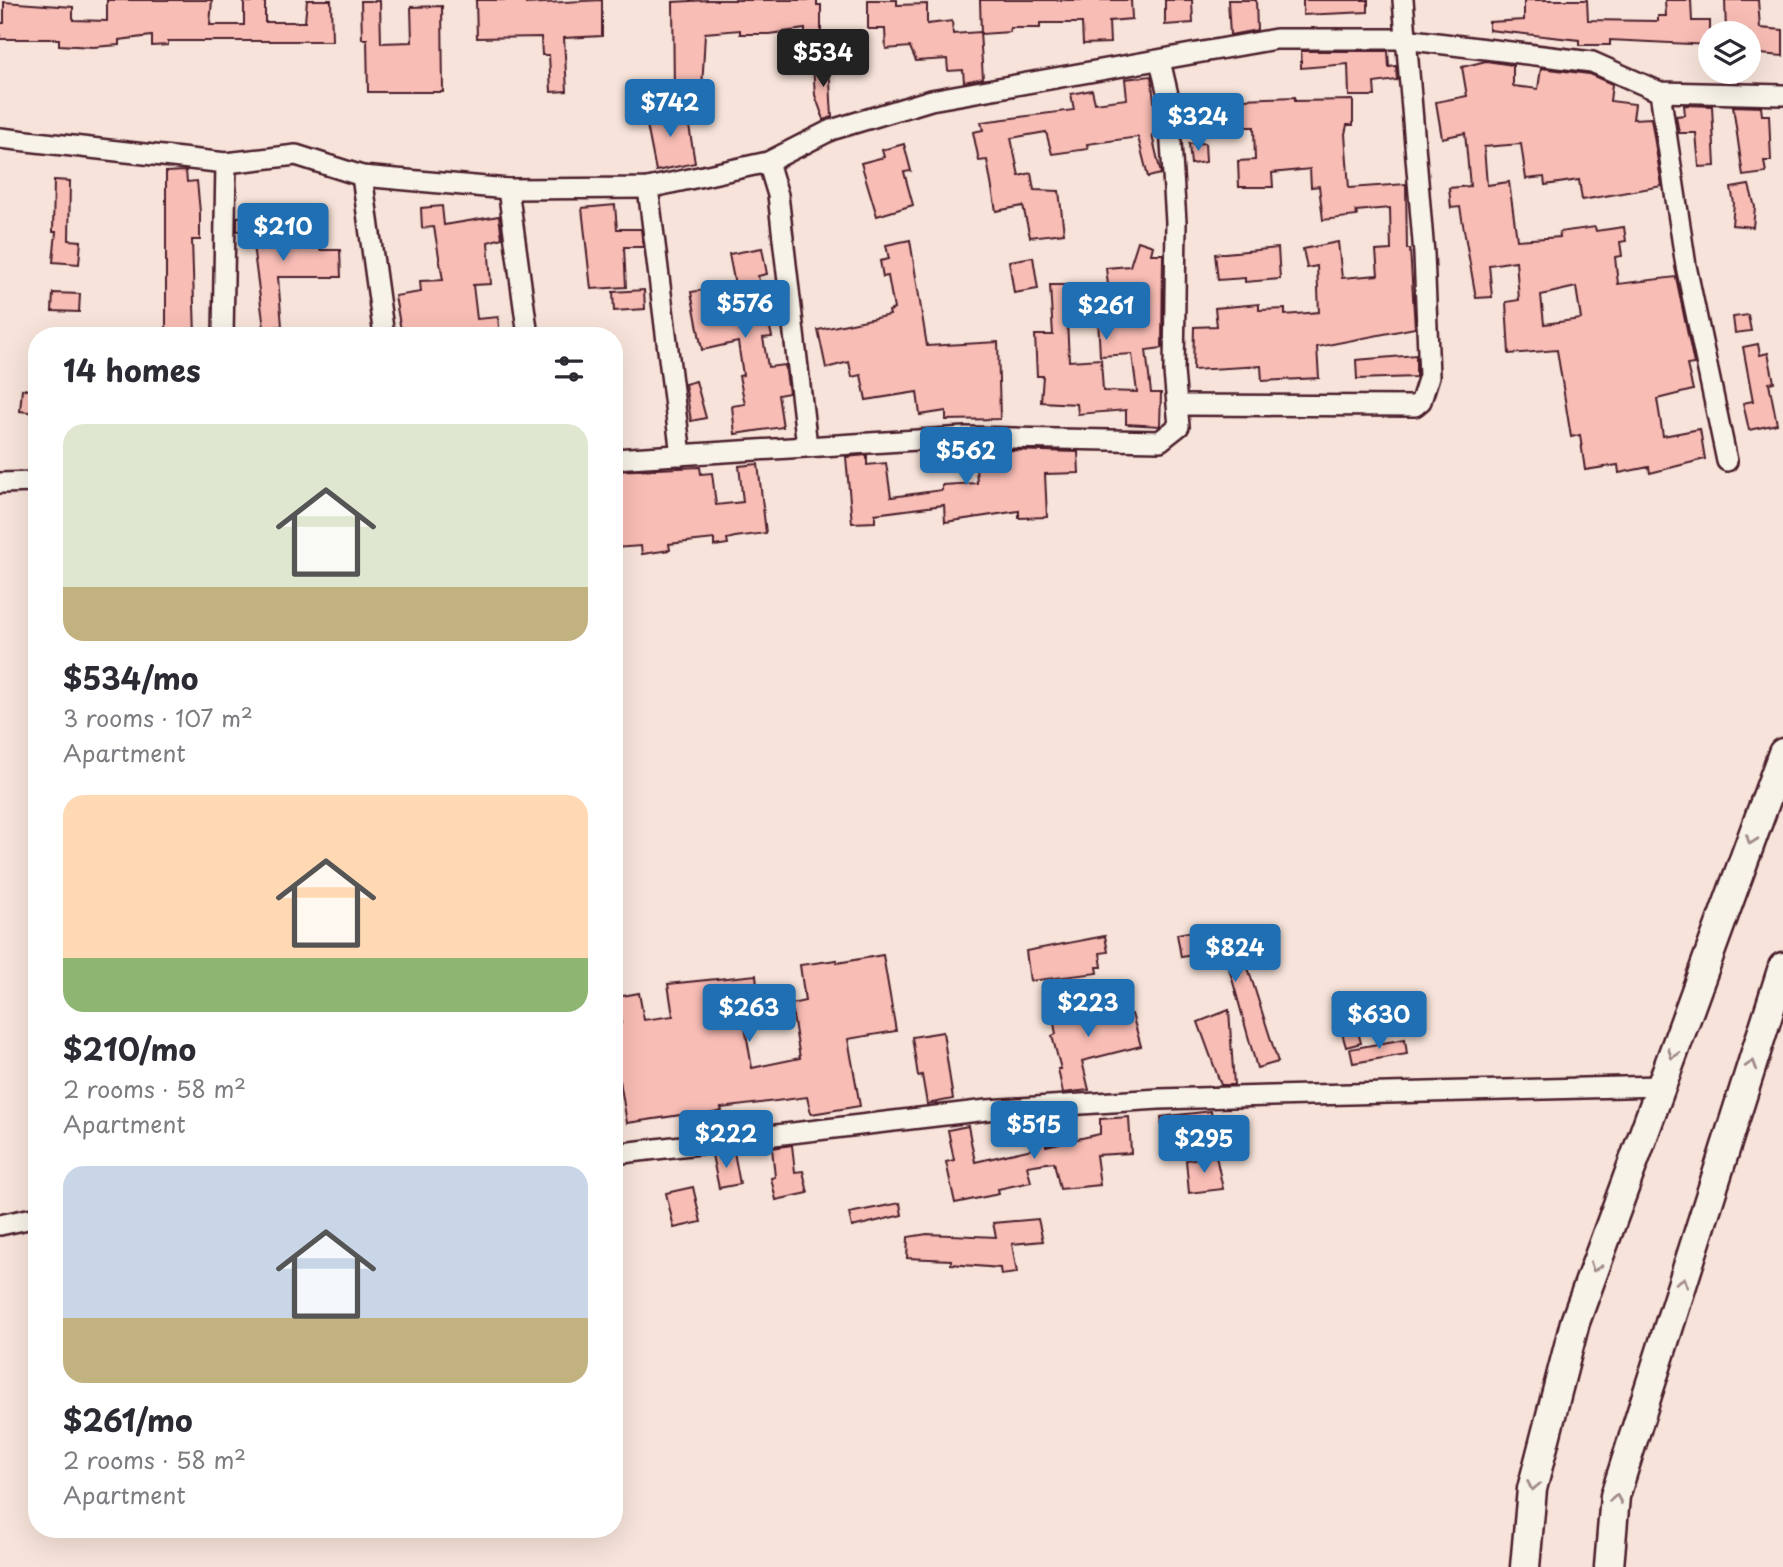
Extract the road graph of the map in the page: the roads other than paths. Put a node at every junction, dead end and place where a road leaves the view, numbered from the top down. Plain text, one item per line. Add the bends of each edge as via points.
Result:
1 (1403, 0) edge
2 (1404, 39) junction
3 (1160, 61) junction
4 (1660, 92) junction
5 (1783, 95) edge
6 (0, 138) edge
7 (768, 162) junction
8 (226, 163) junction
9 (362, 176) junction
10 (648, 188) junction
11 (508, 189) junction
12 (223, 327) edge
13 (383, 327) edge
14 (527, 327) edge
15 (1178, 405) junction
16 (807, 446) junction
17 (681, 455) junction
18 (623, 458) edge
19 (1727, 461) dead end
20 (28, 482) edge
21 (0, 483) edge
22 (1783, 753) edge
23 (1783, 967) edge
24 (1661, 1086) junction
25 (623, 1153) edge
26 (28, 1219) edge
27 (0, 1225) edge
28 (1525, 1567) edge
29 (1609, 1567) edge

1 - 2 street
2 - 3 street via 1276,38
2 - 4 street via 1592,62
2 - 15 street via 1424,254 1429,376 1421,401 1415,406
3 - 7 street via 931,100 831,130
3 - 15 street via 1168,95 1177,222 1174,372
4 - 5 street
4 - 19 street via 1686,265
6 - 8 street
7 - 10 street
7 - 16 street via 778,195
8 - 9 street via 296,155
8 - 12 street
9 - 11 street
9 - 13 street
10 - 11 street
10 - 17 street
11 - 14 street
15 - 16 street via 1179,426 1160,441 965,437
16 - 17 street
17 - 18 street
20 - 21 street
22 -> 24 main road
29 -> 23 main road via 1615,1496
24 - 25 street via 1159,1099 986,1110
24 -> 28 main road via 1575,1322 1532,1489
26 - 27 street

